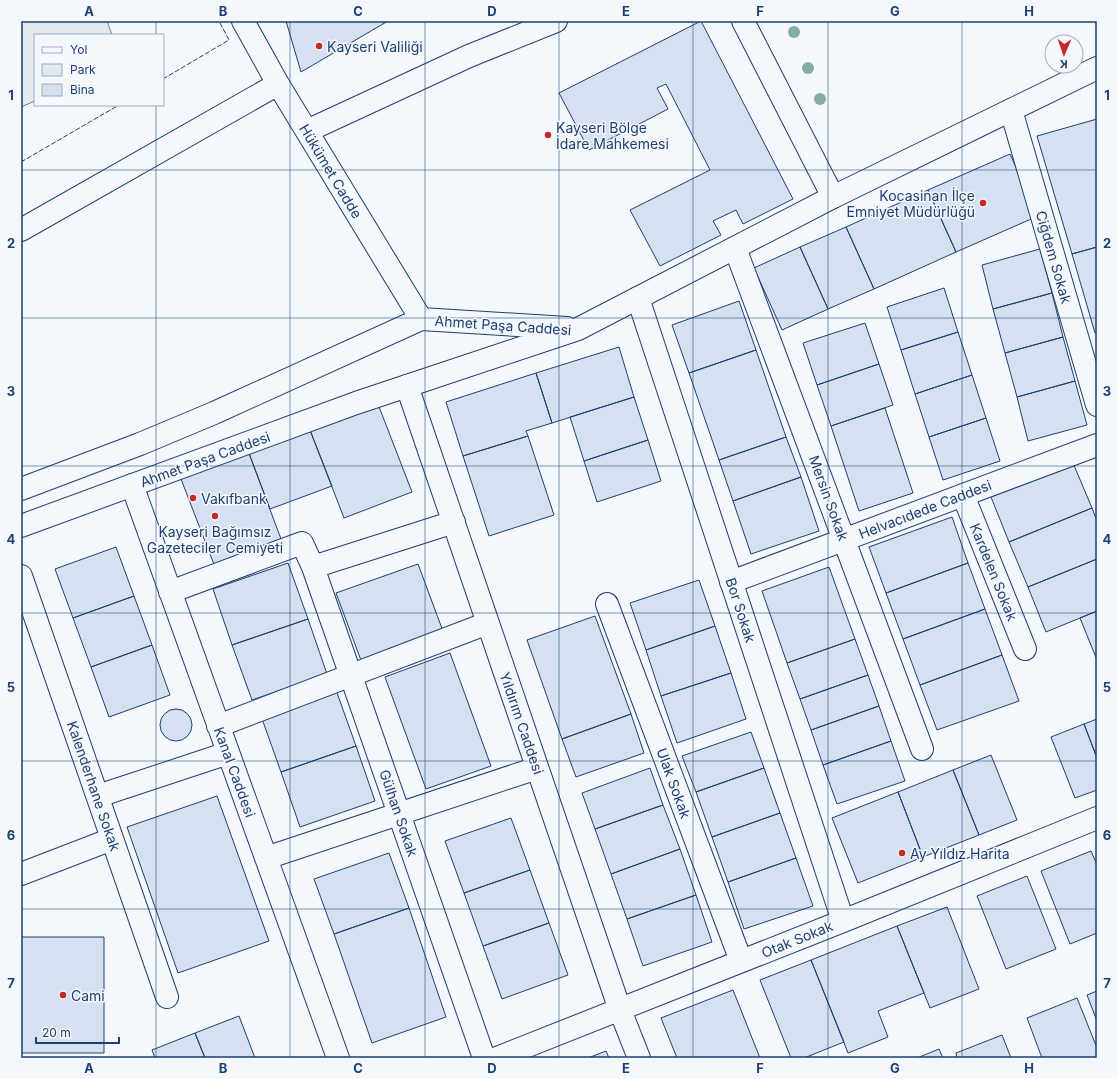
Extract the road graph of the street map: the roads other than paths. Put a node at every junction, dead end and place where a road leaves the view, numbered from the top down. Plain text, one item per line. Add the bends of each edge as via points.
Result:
1 (243, 21) edge
2 (556, 21) edge
3 (742, 21) edge
4 (1097, 68) edge
5 (278, 84) junction
6 (1011, 110) junction
7 (307, 131) junction
8 (833, 197) junction
9 (21, 230) edge
10 (736, 248) junction
11 (638, 298) junction
12 (421, 319) junction
13 (578, 329) junction
14 (407, 386) junction
15 (1097, 405) edge
16 (1097, 445) edge
17 (23, 484) edge
18 (132, 485) junction
19 (963, 495) junction
20 (454, 522) junction
21 (21, 526) edge
22 (844, 539) junction
23 (313, 567) junction
24 (21, 576) edge
25 (731, 582) junction
26 (170, 592) junction
27 (607, 604) dead end
28 (488, 623) junction
29 (1025, 649) dead end
30 (351, 675) junction
31 (218, 726) junction
32 (922, 749) dead end
33 (228, 753) junction
34 (537, 768) junction
35 (98, 796) junction
36 (399, 814) junction
37 (1097, 818) edge
38 (112, 839) junction
39 (266, 858) junction
40 (21, 874) edge
41 (843, 921) junction
42 (741, 961) junction
43 (168, 997) dead end
44 (620, 1010) junction
45 (338, 1058) edge
46 (484, 1058) edge
47 (497, 1058) edge
48 (639, 1058) edge

1 - 5 street, Hükümet Cadde
2 - 7 street via 469,56
3 - 8 street
4 - 6 street
5 - 7 street, Hükümet Cadde
5 - 9 street
6 - 8 street
6 - 15 street, Ciğdem Sokak
7 - 12 street, Hükümet Cadde
8 - 10 street
10 - 11 street
10 - 22 street, Mersin Sokak
11 - 13 street
11 - 25 street, Bor Sokak
12 - 13 street, Ahmet Paşa Caddesi
12 - 17 street, Ahmet Paşa Caddesi via 140,444
13 - 14 street, Ahmet Paşa Caddesi
14 - 18 street, Ahmet Paşa Caddesi
14 - 20 street, Yıldırım Caddesi
16 - 19 street, Helvacıdede Caddesi
18 - 21 street, Ahmet Paşa Caddesi
18 - 26 street, Kanal Caddesi
19 - 22 street, Helvacıdede Caddesi
19 - 29 street, Kardelen Sokak
20 - 23 street
20 - 28 street, Yıldırım Caddesi
22 - 25 street, Helvacıdede Caddesi
22 - 32 street, Mersin Sokak
23 - 26 street, Gülhan Sokak via 302,543
23 - 30 street, Gülhan Sokak
24 - 35 street, Kalenderhane Sokak
25 - 41 street, Bor Sokak
26 - 31 street, Kanal Caddesi
27 - 42 street, Ulak Sokak
28 - 30 street
28 - 34 street, Yıldırım Caddesi
30 - 31 street
30 - 36 street, Gülhan Sokak
31 - 33 street, Kanal Caddesi
33 - 35 street
33 - 39 street, Kanal Caddesi
34 - 36 street
34 - 44 street, Yıldırım Caddesi
35 - 38 street, Kalenderhane Sokak
36 - 39 street
36 - 46 street, Gülhan Sokak
37 - 41 street, Otak Sokak
38 - 40 street
38 - 43 street, Kalenderhane Sokak
39 - 45 street, Kanal Caddesi
41 - 42 street, Otak Sokak
42 - 44 street, Otak Sokak
44 - 47 street, Otak Sokak
44 - 48 street, Yıldırım Caddesi

